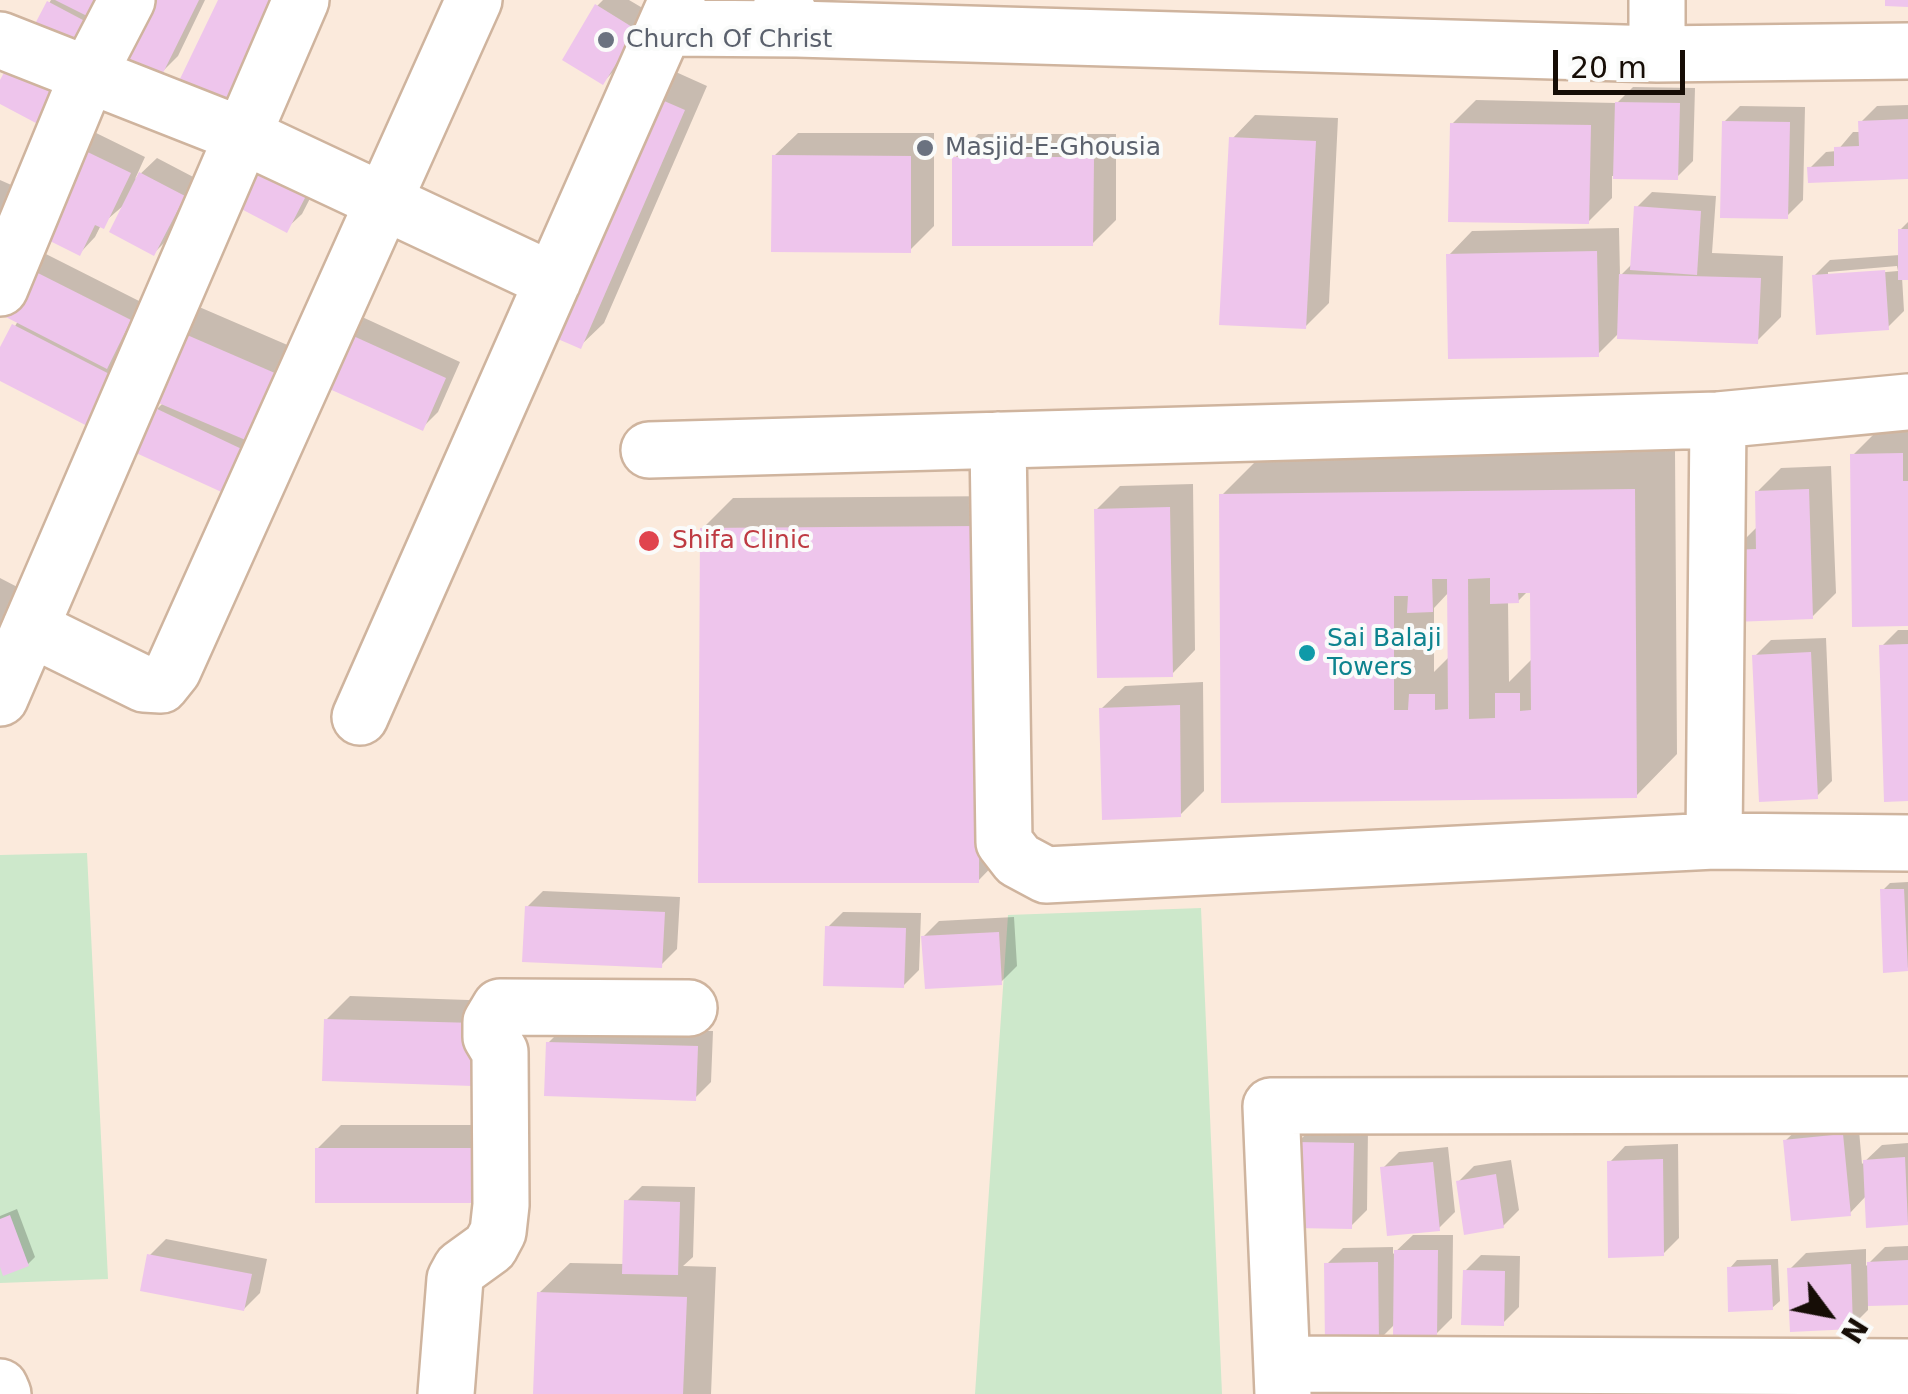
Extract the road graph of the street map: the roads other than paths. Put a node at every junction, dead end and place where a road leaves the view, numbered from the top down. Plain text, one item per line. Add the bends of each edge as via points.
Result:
1 (127, 0) edge
2 (300, 0) edge
3 (474, 0) edge
4 (1657, 0) edge
5 (671, 14) edge
6 (790, 14) edge
7 (0, 40) edge
8 (1908, 52) edge
9 (1657, 54) junction
10 (88, 75) junction
11 (244, 136) junction
12 (381, 200) junction
13 (553, 282) junction
14 (0, 288) edge
15 (1908, 402) edge
16 (1718, 420) junction
17 (998, 440) junction
18 (649, 450) dead end
19 (30, 628) junction
20 (0, 698) edge
21 (360, 717) dead end
22 (1714, 841) junction
23 (1908, 843) edge
24 (689, 1008) dead end
25 (1908, 1105) edge
26 (1908, 1367) edge
27 (1283, 1379) edge
28 (0, 1387) edge
29 (3, 1394) edge
30 (446, 1394) edge

1 - 10 street
2 - 11 street
3 - 12 street
4 - 9 street
5 - 6 street
5 - 13 street
6 - 9 street
7 - 10 street
8 - 9 street
10 - 11 street
10 - 14 street
11 - 12 street
11 - 19 street
12 - 13 street
12 - 19 street via 161,685 144,684
13 - 21 street
15 - 16 street
16 - 17 street
16 - 22 street
17 - 18 street
17 - 22 street via 1004,842 1018,860 1046,875
19 - 20 street
22 - 23 street
24 - 30 street via 500,1007 491,1037 500,1052 502,1205 490,1247 455,1279
25 - 27 street via 1271,1106
26 - 27 street
28 - 29 street

